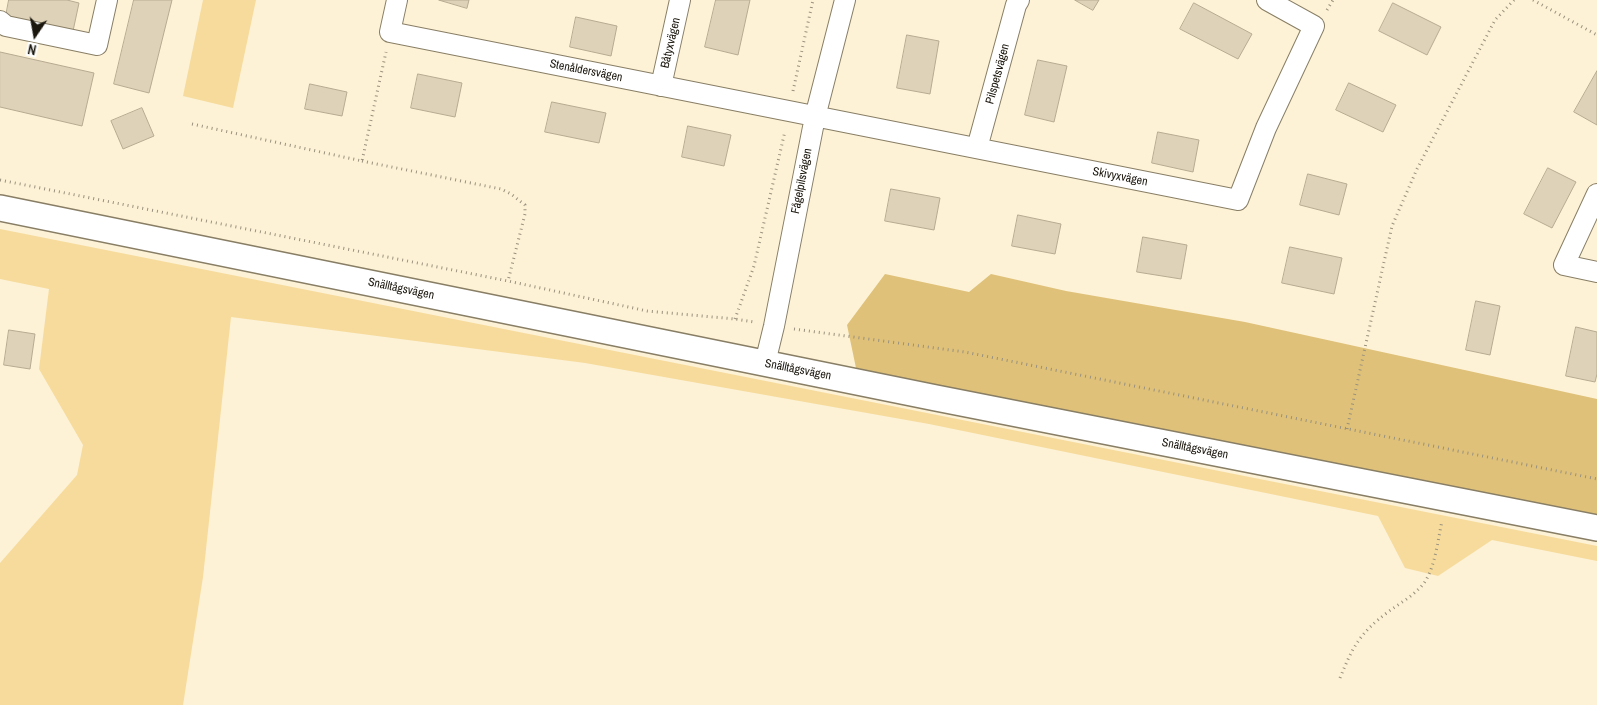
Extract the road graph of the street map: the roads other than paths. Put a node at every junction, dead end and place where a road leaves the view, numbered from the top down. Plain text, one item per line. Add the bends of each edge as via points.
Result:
1 (107, 0) edge
2 (397, 0) edge
3 (680, 0) edge
4 (845, 0) edge
5 (1019, 0) edge
6 (1267, 0) edge
7 (0, 21) edge
8 (661, 86) junction
9 (815, 118) junction
10 (977, 148) junction
11 (1597, 194) edge
12 (0, 208) edge
13 (1597, 272) edge
14 (764, 363) junction
15 (1597, 528) edge

1 - 7 street via 97,45 6,26
2 - 8 street, Stenåldersvägen via 390,32
3 - 8 street, Båtyxvägen
4 - 9 street, Fågelpilsvägen
5 - 10 street, Pilspetsvägen
6 - 10 street, Skivyxvägen via 1314,26 1266,128 1238,200
8 - 9 street, Stenåldersvägen
9 - 10 street, Skivyxvägen
9 - 14 street, Fågelpilsvägen
11 - 13 street via 1564,265
12 - 14 street, Snälltågsvägen
14 - 15 street, Snälltågsvägen

